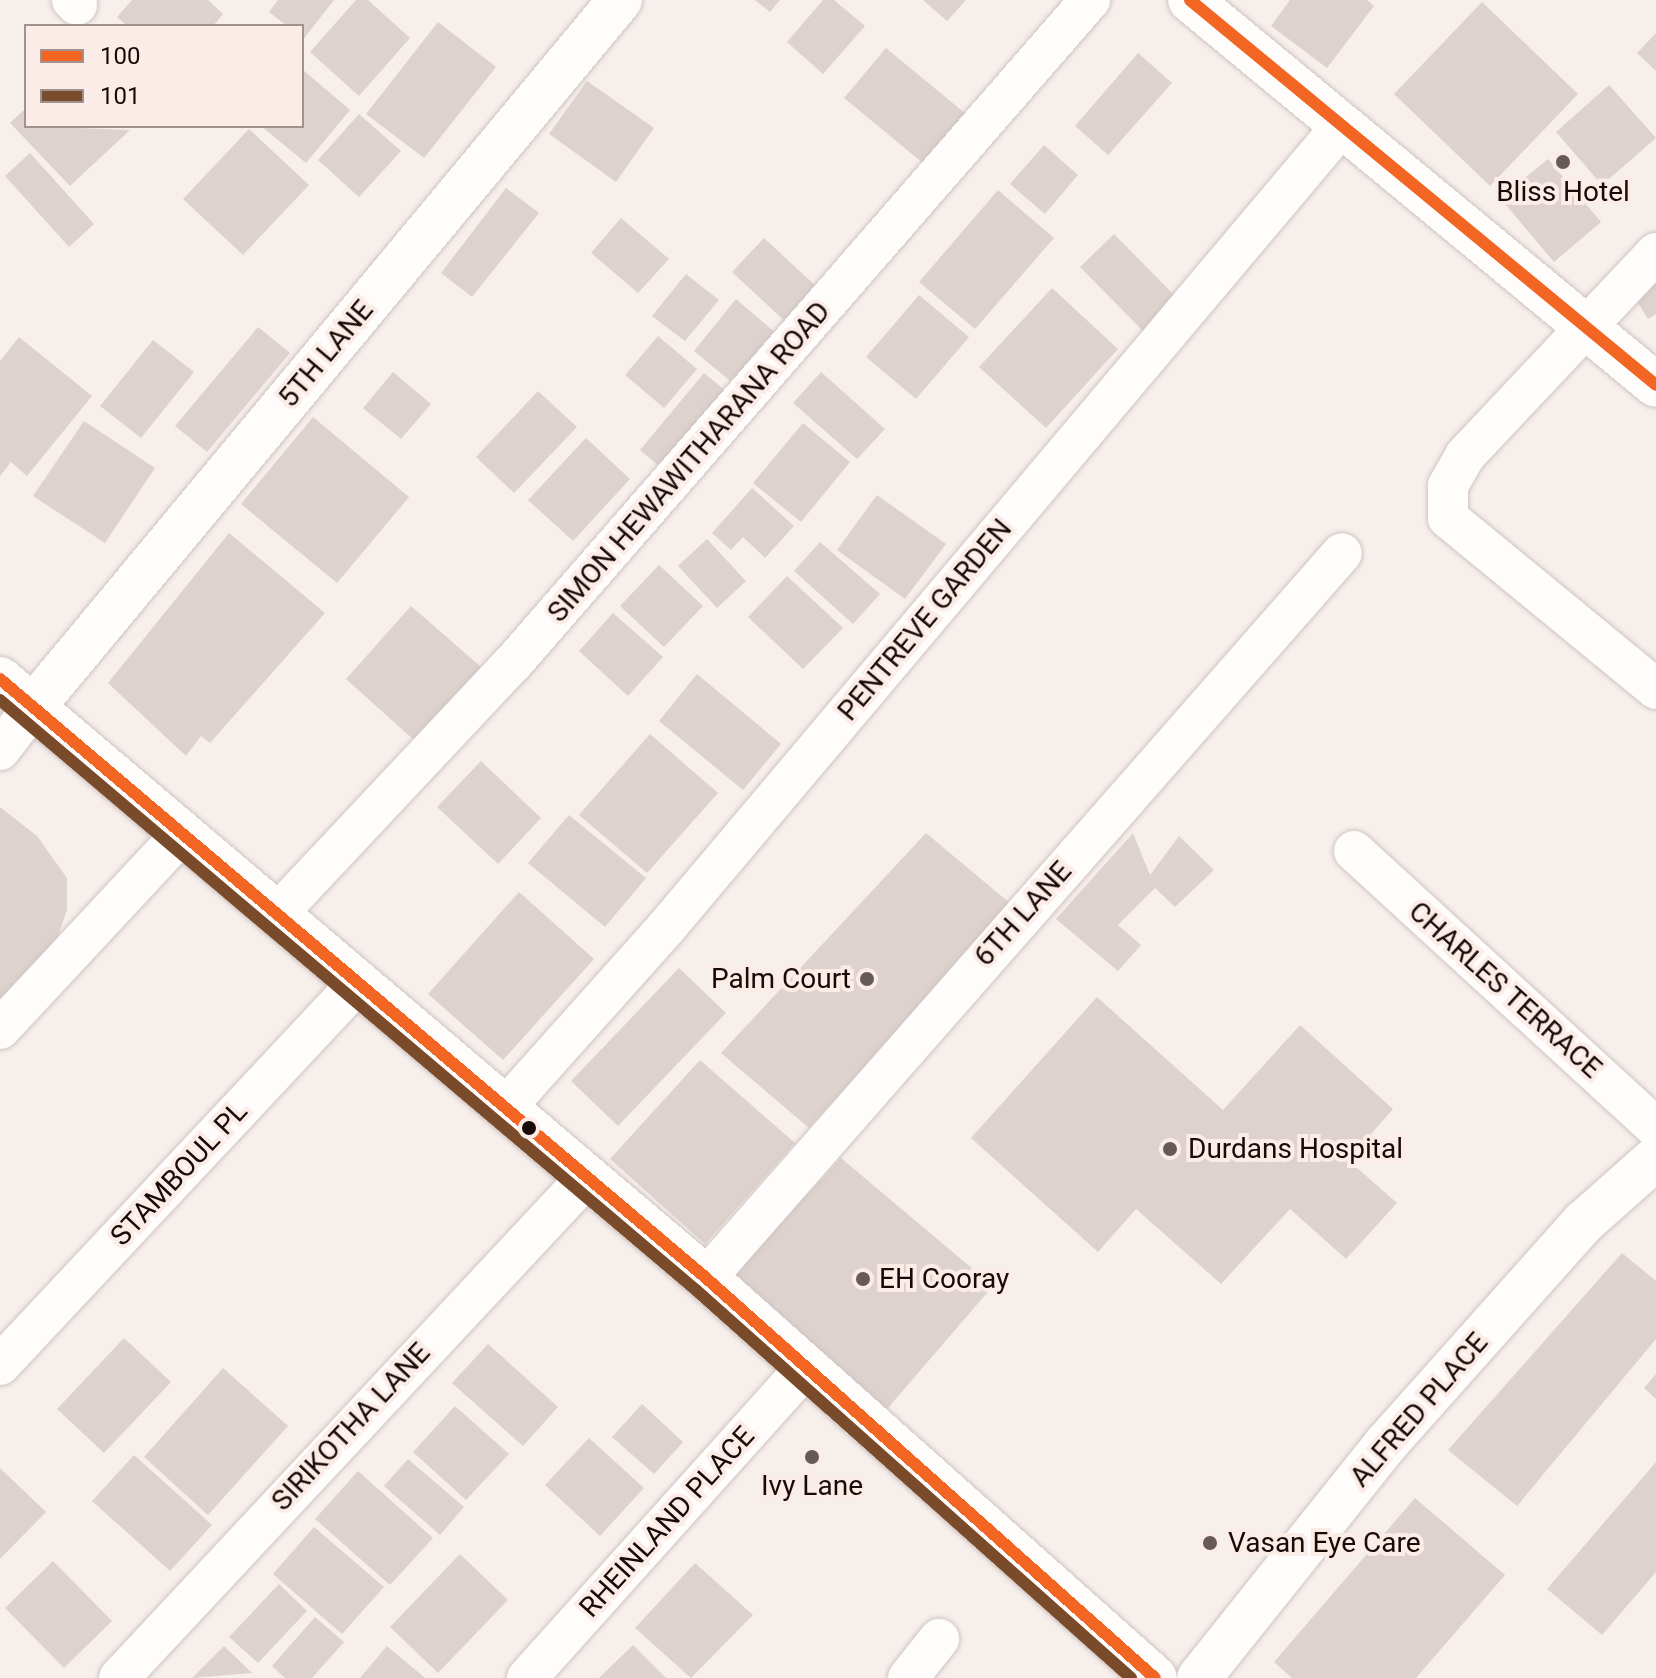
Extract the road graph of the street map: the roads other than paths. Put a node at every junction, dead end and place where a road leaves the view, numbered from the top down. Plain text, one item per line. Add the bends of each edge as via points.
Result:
1 (620, 0) edge
2 (1090, 0) edge
3 (1190, 0) edge
4 (1340, 128) junction
5 (1656, 253) edge
6 (1588, 327) junction
7 (1656, 385) edge
8 (1342, 553) dead end
9 (0, 679) edge
10 (1656, 689) edge
11 (33, 707) junction
12 (0, 750) edge
13 (182, 834) junction
14 (1354, 851) dead end
15 (277, 914) junction
16 (358, 983) junction
17 (0, 1029) edge
18 (505, 1108) junction
19 (1656, 1128) edge
20 (1656, 1158) edge
21 (586, 1178) junction
22 (706, 1278) junction
23 (0, 1365) edge
24 (807, 1366) junction
25 (939, 1639) dead end
26 (119, 1678) edge
27 (527, 1678) edge
28 (908, 1678) edge
29 (1155, 1678) edge
30 (1199, 1678) edge

1 - 11 main road, 5TH LANE
2 - 15 street, SIMON HEWAWITHARANA ROAD via 513,663
3 - 4 main road
4 - 6 main road
4 - 18 street, PENTREVE GARDEN via 665,929
5 - 6 street
6 - 7 main road
6 - 10 street via 1465,456 1448,486 1448,518
8 - 22 street, 6TH LANE
9 - 11 main road
11 - 12 street
11 - 13 main road
13 - 15 main road
13 - 17 street
14 - 19 street, CHARLES TERRACE
15 - 16 main road
16 - 18 main road
16 - 23 street, STAMBOUL PL
18 - 21 main road
20 - 30 main road, ALFRED PLACE via 1584,1222 1385,1445
21 - 22 main road
21 - 26 street, SIRIKOTHA LANE
22 - 24 main road
24 - 27 street, RHEINLAND PLACE
24 - 29 main road
25 - 28 street

